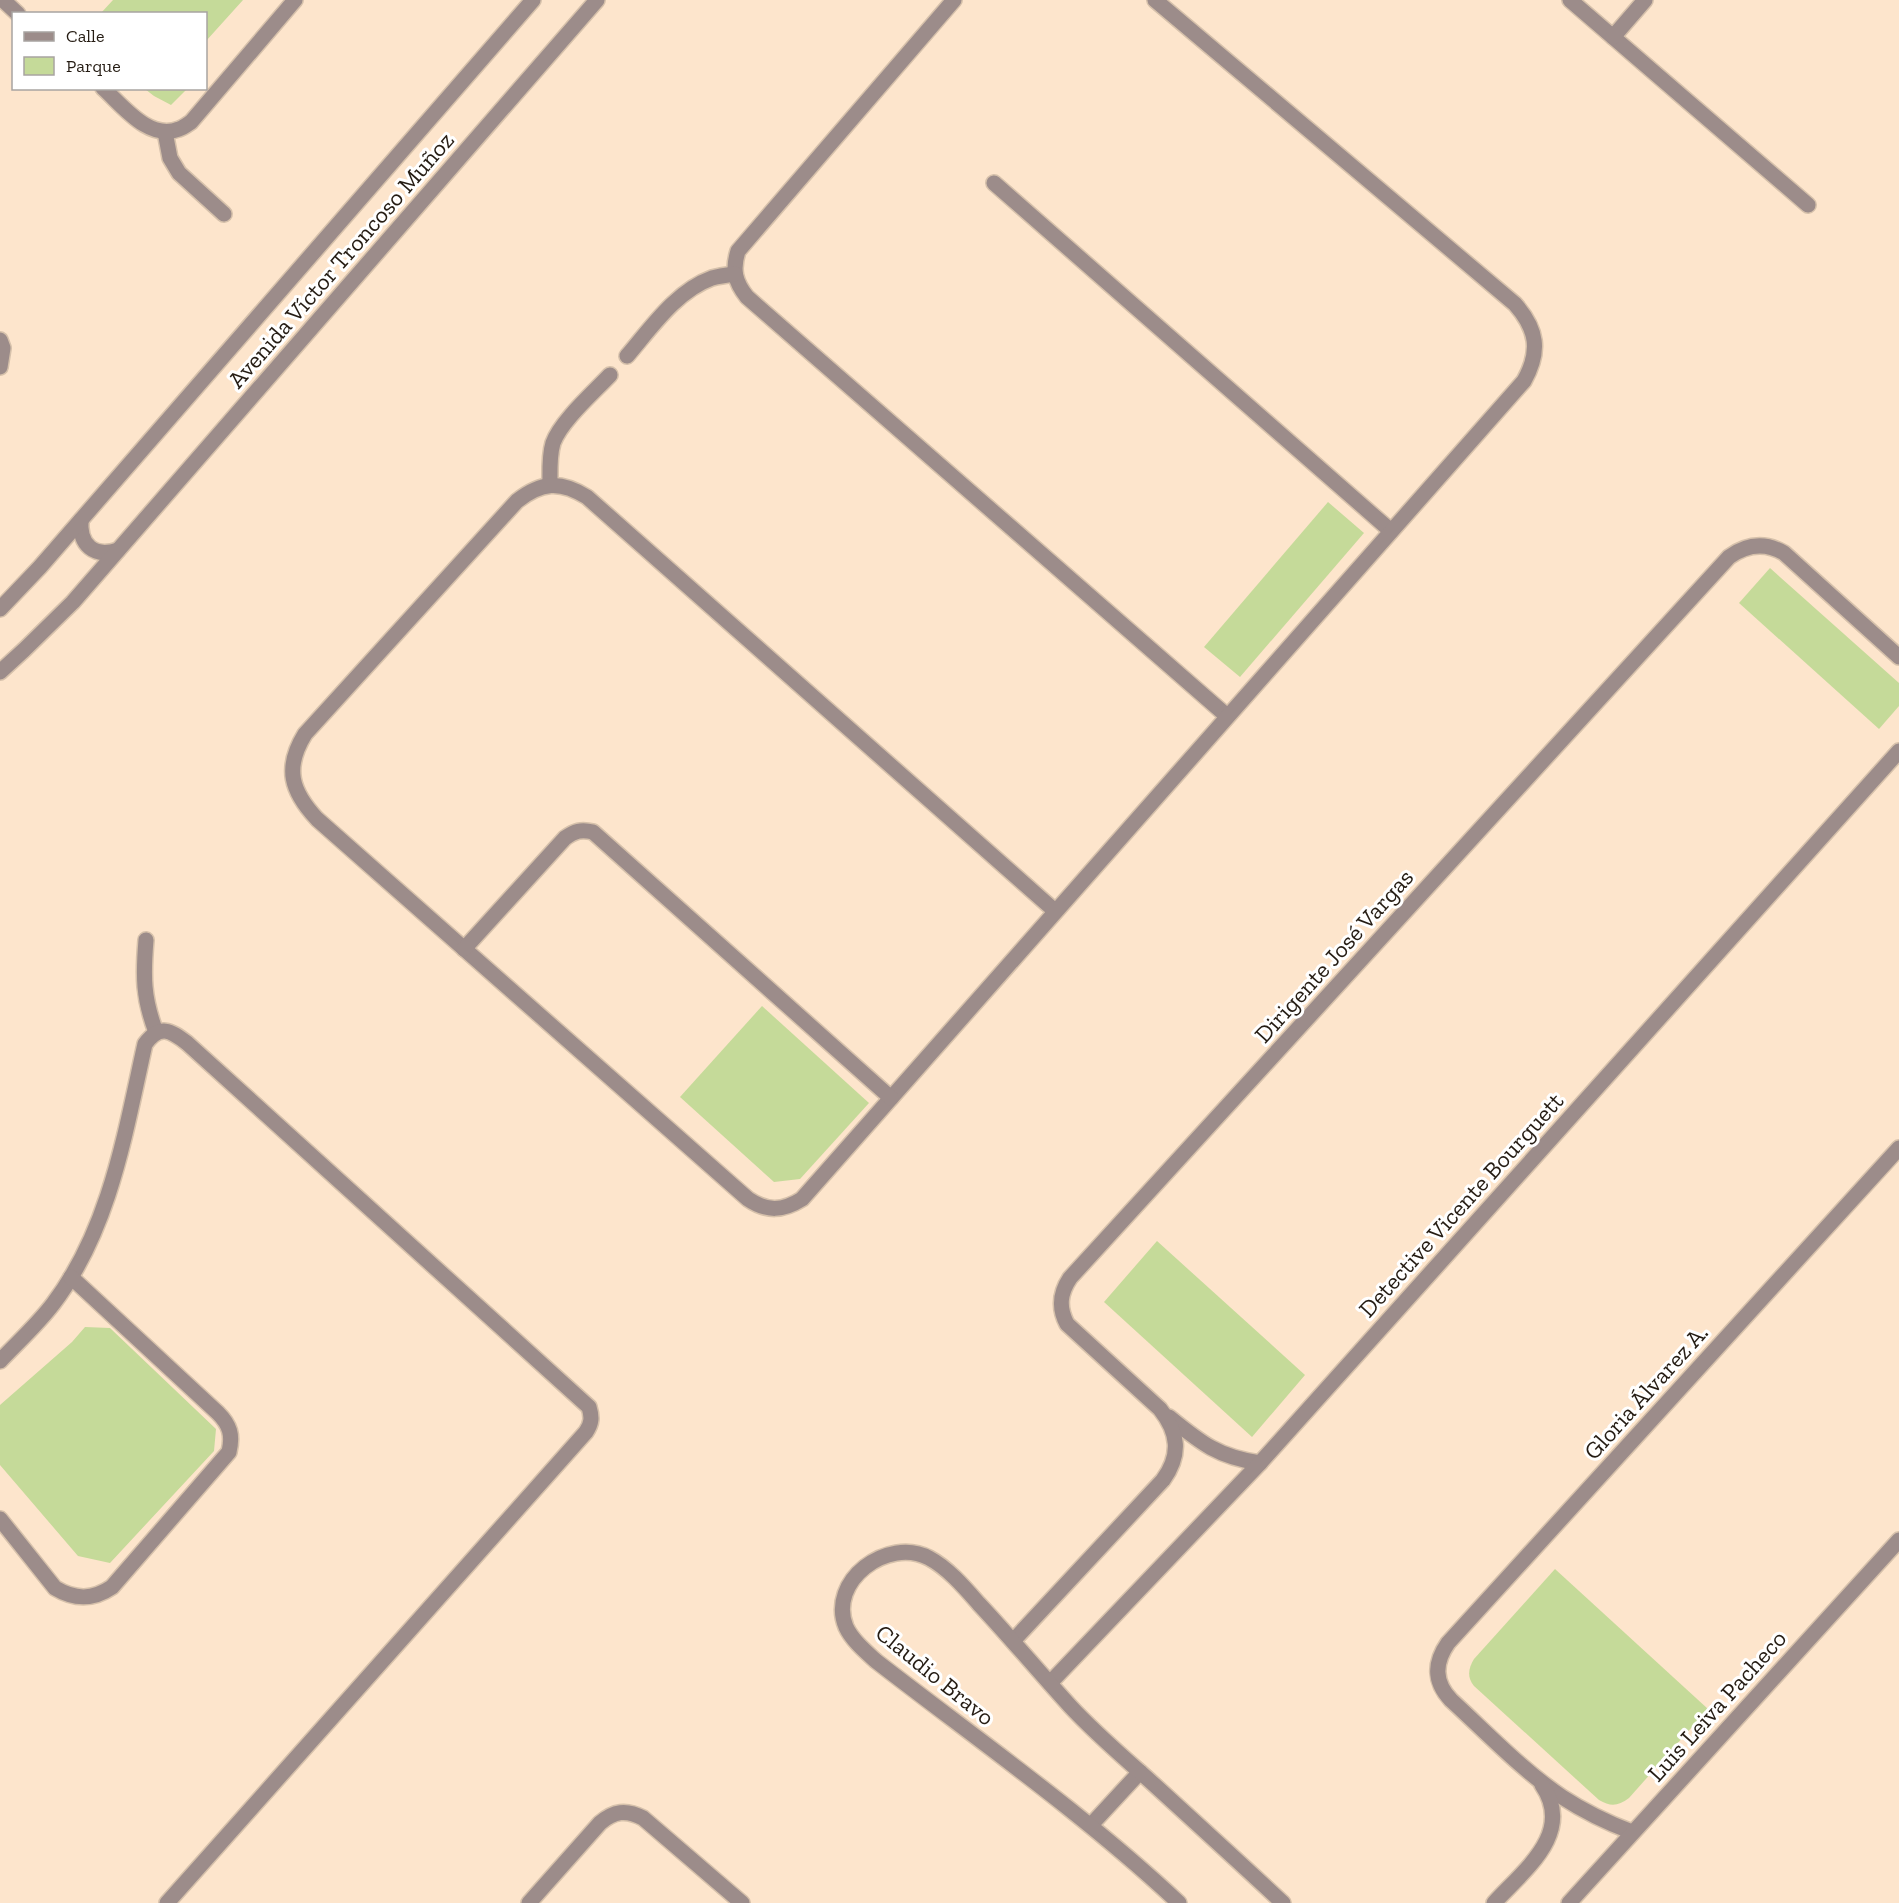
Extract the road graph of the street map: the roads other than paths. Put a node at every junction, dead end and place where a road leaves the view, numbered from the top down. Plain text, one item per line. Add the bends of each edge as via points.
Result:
1 (3, 0) edge
2 (295, 0) edge
3 (533, 0) edge
4 (597, 0) edge
5 (954, 0) edge
6 (1155, 0) edge
7 (1570, 0) edge
8 (1645, 0) edge
9 (16, 12) edge
10 (1613, 37) junction
11 (105, 90) edge
12 (165, 132) junction
13 (994, 183) dead end
14 (1808, 206) dead end
15 (224, 214) dead end
16 (735, 274) junction
17 (0, 340) edge
18 (627, 356) dead end
19 (0, 367) edge
20 (610, 375) dead end
21 (550, 485) junction
22 (81, 520) junction
23 (1391, 531) junction
24 (118, 550) junction
25 (0, 609) edge
26 (1899, 657) edge
27 (0, 672) edge
28 (1227, 716) junction
29 (1899, 751) edge
30 (1055, 911) junction
31 (146, 940) dead end
32 (464, 949) junction
33 (156, 1032) junction
34 (891, 1098) junction
35 (1899, 1148) edge
36 (71, 1277) junction
37 (0, 1361) edge
38 (1160, 1409) junction
39 (1260, 1463) junction
40 (0, 1519) edge
41 (1899, 1540) edge
42 (1013, 1641) junction
43 (1050, 1683) junction
44 (1140, 1772) junction
45 (1539, 1780) junction
46 (1091, 1825) junction
47 (1632, 1832) junction
48 (167, 1903) edge
49 (529, 1903) edge
50 (742, 1903) edge
51 (1179, 1903) edge
52 (1283, 1903) edge
53 (1494, 1903) edge
54 (1569, 1903) edge

1 - 9 street
2 - 12 street via 191,122
3 - 22 street, Avenida Víctor Troncoso Muñoz
4 - 24 street, Avenida Víctor Troncoso Muñoz
5 - 16 street via 738,251
6 - 23 street via 1515,304 1532,328 1534,356 1524,381
7 - 10 street
8 - 10 street
10 - 14 street
11 - 12 street via 140,122
12 - 15 street via 170,158 179,173
13 - 23 street
16 - 18 street via 715,277 690,289
16 - 28 street via 747,297
17 - 19 street
20 - 21 street via 561,428 553,443
21 - 30 street via 574,489 587,497
21 - 32 street via 528,492 517,501 305,734 293,759 293,775 302,803
22 - 24 street via 80,532 92,549 101,553
22 - 25 street, Avenida Víctor Troncoso Muñoz
23 - 28 street
24 - 27 street, Avenida Víctor Troncoso Muñoz via 73,602
26 - 38 street, Dirigente José Vargas via 1776,548 1757,545 1729,557 1065,1285 1060,1306 1067,1324
28 - 30 street
29 - 39 street, Detective Vicente Bourguett
30 - 34 street
31 - 33 street via 144,993
32 - 34 street via 757,1206 785,1208 802,1199
32 - 34 street via 565,838 574,831 593,832
33 - 36 street via 145,1044 120,1154 102,1212
33 - 48 street via 174,1033 187,1043 582,1400 592,1416 586,1432
35 - 45 street, Gloria Álvarez A. via 1442,1652 1437,1673 1444,1693
36 - 37 street via 33,1328
36 - 40 street via 226,1421 231,1432 229,1452 102,1594 78,1598 55,1588
38 - 39 street, Dirigente José Vargas via 1211,1449
38 - 42 street, Dirigente José Vargas via 1174,1432 1176,1446 1170,1470
39 - 43 street, Detective Vicente Bourguett
41 - 47 street, Luis Leiva Pacheco
42 - 43 street, Claudio Bravo
42 - 46 street, Claudio Bravo via 963,1586 917,1553 902,1551 872,1560 843,1599 846,1628 876,1661
43 - 44 street, Claudio Bravo
44 - 46 street
44 - 52 street, Claudio Bravo
45 - 47 street via 1585,1811
45 - 53 street via 1552,1804 1552,1830 1541,1852
46 - 51 street, Claudio Bravo
47 - 54 street, Luis Leiva Pacheco
49 - 50 street via 600,1823 622,1812 643,1818

